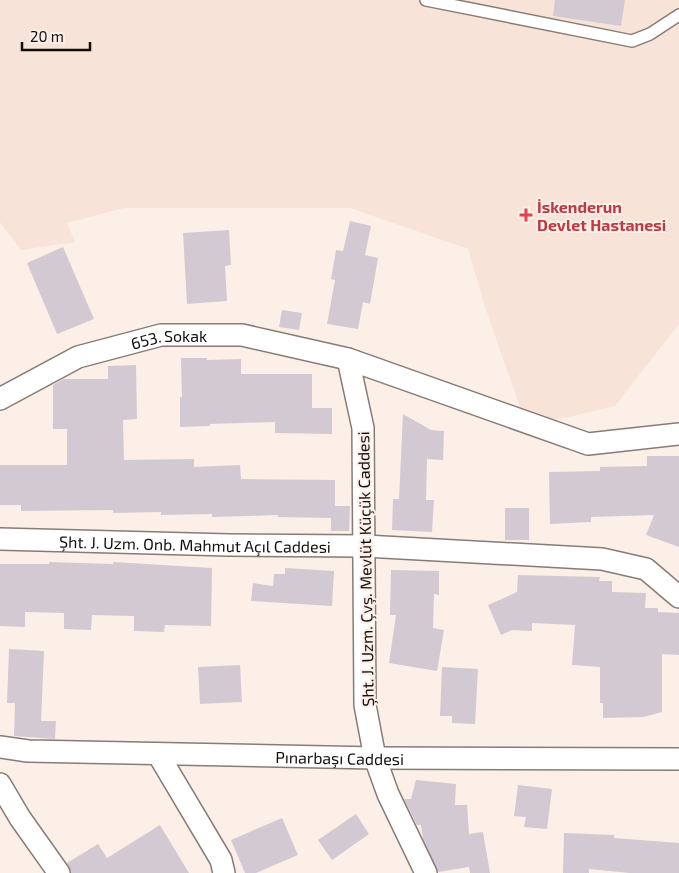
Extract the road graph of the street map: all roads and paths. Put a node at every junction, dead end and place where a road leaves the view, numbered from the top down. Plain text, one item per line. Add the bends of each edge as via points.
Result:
1 (426, 0) edge
2 (679, 15) edge
3 (348, 358) junction
4 (0, 399) edge
5 (679, 434) edge
6 (0, 539) edge
7 (365, 546) junction
8 (679, 597) edge
9 (0, 747) edge
10 (158, 754) junction
11 (375, 758) junction
12 (679, 759) edge
13 (0, 784) edge
14 (59, 873) edge
15 (224, 873) edge
16 (426, 873) edge

1 - 2 lane via 632,41 650,34
3 - 4 street, 653. Sokak via 242,335 161,335 78,357
3 - 5 street via 588,444
3 - 7 street, Şht. J. Uzm. Çvş. Mevlüt Küçük Caddesi via 364,428
6 - 7 street, Şht. J. Uzm. Onb. Mahmut Açıl Caddesi
7 - 8 street, Şht. J. Uzm. Onb. Mahmut Açıl Caddesi via 602,559 646,569
7 - 11 street, Şht. J. Uzm. Çvş. Mevlüt Küçük Caddesi via 365,705
9 - 10 street, Pınarbaşı Caddesi
10 - 11 street, Pınarbaşı Caddesi
10 - 15 street via 222,860
11 - 12 street, Pınarbaşı Caddesi
11 - 16 street, Şht. J. Uzm. Çvş. Mevlüt Küçük Caddesi via 388,794
13 - 14 street

